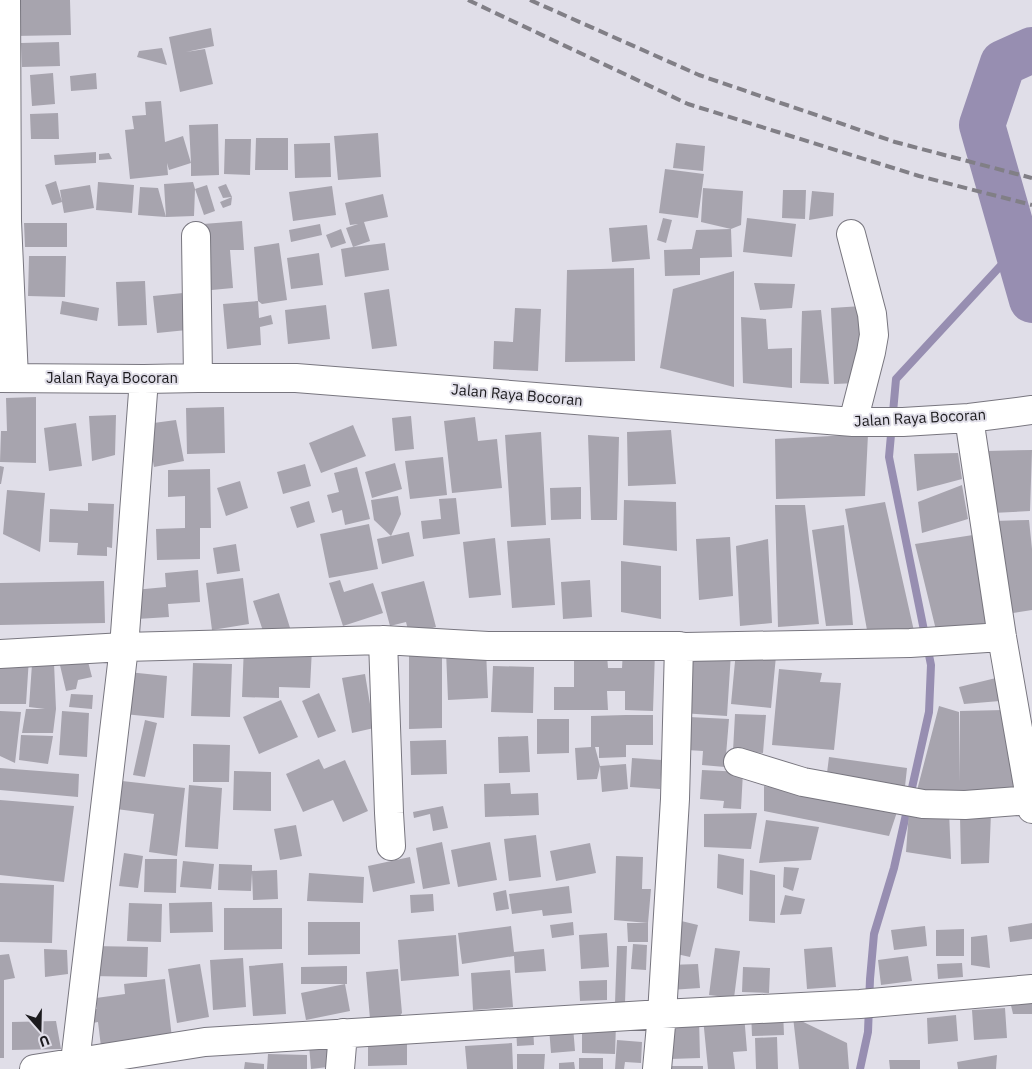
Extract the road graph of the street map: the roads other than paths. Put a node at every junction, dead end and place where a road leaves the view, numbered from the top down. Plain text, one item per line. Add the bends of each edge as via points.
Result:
1 (6, 0) edge
2 (3, 126) edge
3 (850, 234) dead end
4 (196, 236) dead end
5 (7, 378) edge
6 (198, 378) junction
7 (144, 379) junction
8 (1032, 410) edge
9 (969, 418) junction
10 (864, 422) junction
11 (1002, 637) junction
12 (384, 640) junction
13 (124, 646) junction
14 (679, 646) junction
15 (0, 654) edge
16 (738, 762) dead end
17 (1031, 805) edge
18 (391, 846) dead end
19 (1032, 989) edge
20 (662, 1014) junction
21 (343, 1033) junction
22 (75, 1062) junction
23 (40, 1068) edge
24 (340, 1069) edge
25 (657, 1069) edge

1 - 2 street
2 - 5 street
3 - 10 street via 872,314 874,335
4 - 6 street
5 - 7 street, Jalan Raya Bocoran
6 - 7 street, Jalan Raya Bocoran
6 - 10 street, Jalan Raya Bocoran via 306,378
7 - 13 street
8 - 9 street, Jalan Raya Bocoran
9 - 10 street, Jalan Raya Bocoran
9 - 11 street
11 - 14 street via 922,642
11 - 17 street
12 - 13 street
12 - 14 street via 488,646
12 - 18 street
13 - 15 street
13 - 22 street
14 - 20 street via 675,799
16 - 17 street via 802,782 923,804
19 - 20 street via 870,1003
20 - 21 street
20 - 25 street
21 - 22 street via 205,1042
21 - 24 street
22 - 23 street

